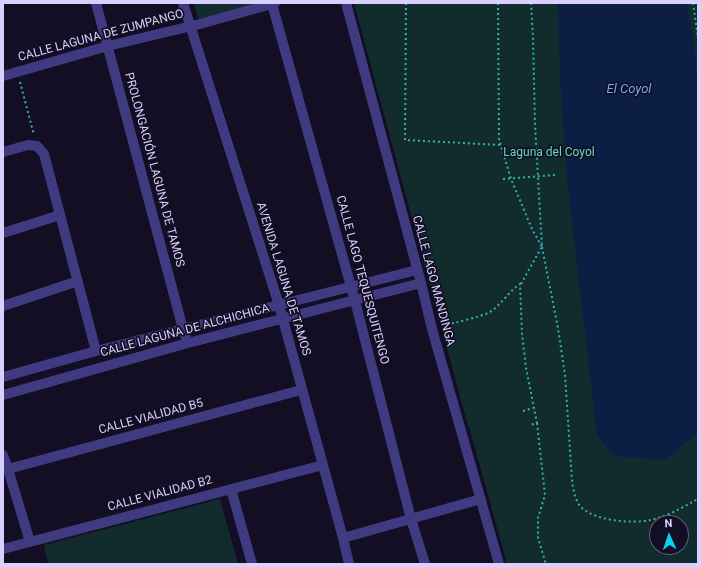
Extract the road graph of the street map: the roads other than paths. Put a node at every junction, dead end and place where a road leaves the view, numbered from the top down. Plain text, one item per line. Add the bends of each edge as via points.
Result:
1 (96, 3) edge
2 (183, 3) edge
3 (274, 3) edge
4 (346, 3) edge
5 (191, 26) junction
6 (108, 46) junction
7 (3, 76) edge
8 (3, 152) edge
9 (60, 215) junction
10 (3, 233) edge
11 (417, 270) junction
12 (78, 281) junction
13 (421, 283) junction
14 (351, 287) junction
15 (355, 300) junction
16 (278, 304) junction
17 (3, 306) edge
18 (282, 319) junction
19 (183, 328) junction
20 (188, 343) junction
21 (96, 351) junction
22 (3, 377) edge
23 (301, 390) junction
24 (3, 395) edge
25 (3, 455) edge
26 (323, 465) junction
27 (8, 469) junction
28 (231, 489) junction
29 (481, 499) junction
30 (412, 519) junction
31 (343, 538) junction
32 (30, 542) junction
33 (3, 549) edge
34 (252, 564) edge
35 (349, 564) edge
36 (424, 564) edge
37 (499, 564) edge

1 - 6 street, PROLONGACIÓN LAGUNA DE TAMOS
2 - 5 street, AVENIDA LAGUNA DE TAMOS
3 - 5 street, CALLE LAGUNA DE ZUMPANGO
3 - 14 street, CALLE LAGO TEQUESQUITENGO
4 - 11 street, CALLE LAGO MANDINGA
5 - 6 street, CALLE LAGUNA DE ZUMPANGO
5 - 16 street, AVENIDA LAGUNA DE TAMOS
6 - 7 street, CALLE LAGUNA DE ZUMPANGO
6 - 19 street, PROLONGACIÓN LAGUNA DE TAMOS
8 - 9 street via 28,145 38,146 44,154
9 - 10 street
9 - 12 street
11 - 13 street, CALLE LAGO MANDINGA
11 - 14 street, CALLE LAGUNA DE ALCHICHICA
12 - 17 street
12 - 21 street
13 - 15 street, CALLE LAGUNA DE ALCHICHICA
13 - 29 street, CALLE LAGO MANDINGA
14 - 15 street, CALLE LAGO TEQUESQUITENGO
14 - 16 street, CALLE LAGUNA DE ALCHICHICA
15 - 18 street, CALLE LAGUNA DE ALCHICHICA
15 - 30 street, CALLE LAGO TEQUESQUITENGO
16 - 18 street, AVENIDA LAGUNA DE TAMOS
16 - 19 street, CALLE LAGUNA DE ALCHICHICA
18 - 20 street, CALLE LAGUNA DE ALCHICHICA
18 - 23 street, AVENIDA LAGUNA DE TAMOS
19 - 20 street, PROLONGACIÓN LAGUNA DE TAMOS
19 - 21 street, CALLE LAGUNA DE ALCHICHICA
20 - 24 street, CALLE LAGUNA DE ALCHICHICA
21 - 22 street, CALLE LAGUNA DE ALCHICHICA
23 - 26 street, AVENIDA LAGUNA DE TAMOS
23 - 27 street, CALLE VIALIDAD B5
25 - 27 street
26 - 28 street, CALLE VIALIDAD B2
26 - 31 street, AVENIDA LAGUNA DE TAMOS
27 - 32 street
28 - 32 street, CALLE VIALIDAD B2
28 - 34 street
29 - 30 street
29 - 37 street, CALLE LAGO MANDINGA
30 - 31 street
30 - 36 street, CALLE LAGO TEQUESQUITENGO
31 - 35 street, AVENIDA LAGUNA DE TAMOS
32 - 33 street, CALLE VIALIDAD B2

